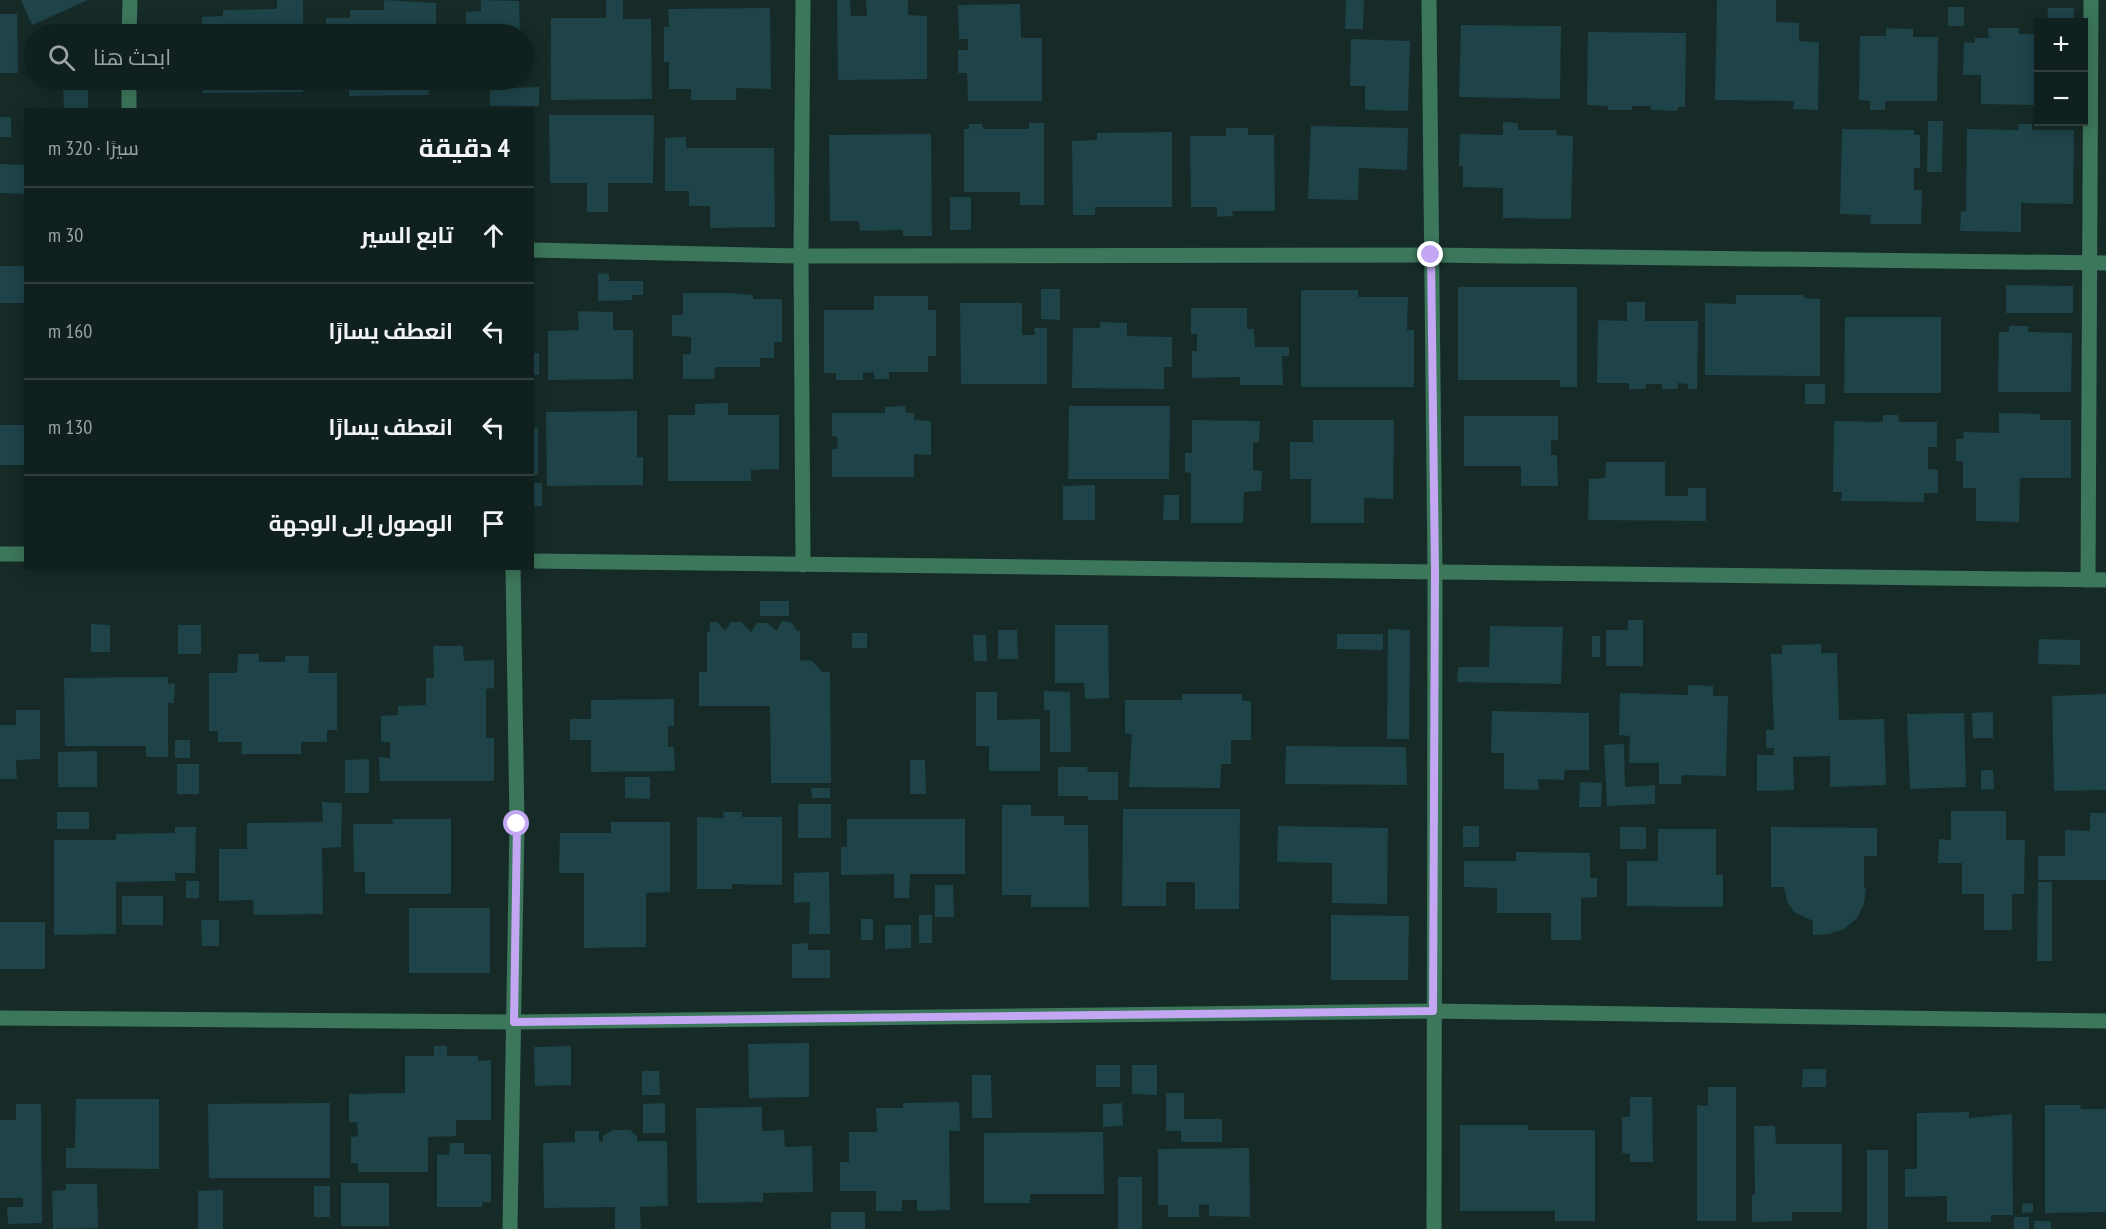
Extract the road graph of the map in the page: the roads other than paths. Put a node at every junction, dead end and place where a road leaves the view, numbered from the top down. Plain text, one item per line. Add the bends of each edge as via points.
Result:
1 (130, 0) edge
2 (803, 0) edge
3 (1429, 0) edge
4 (2091, 0) edge
5 (129, 24) edge
6 (129, 90) edge
7 (129, 108) edge
8 (534, 250) edge
9 (1431, 255) junction
10 (801, 256) junction
11 (2098, 263) edge
12 (0, 554) edge
13 (24, 554) edge
14 (534, 561) edge
15 (803, 565) junction
16 (513, 570) edge
17 (1435, 572) junction
18 (2088, 580) junction
19 (2106, 580) edge
20 (1433, 1011) junction
21 (0, 1018) edge
22 (2106, 1021) edge
23 (514, 1022) junction
24 (510, 1229) edge
25 (1434, 1229) edge

1 - 5 street
2 - 10 street
3 - 9 street
4 - 11 street
6 - 7 street
8 - 10 street
9 - 10 street
9 - 11 street
9 - 17 street
10 - 15 street
11 - 18 street
12 - 13 street
14 - 15 street
15 - 17 street
16 - 23 street via 517,824
17 - 18 street
17 - 20 street
18 - 19 street
20 - 22 street
20 - 23 street
20 - 25 street
21 - 23 street
23 - 24 street

